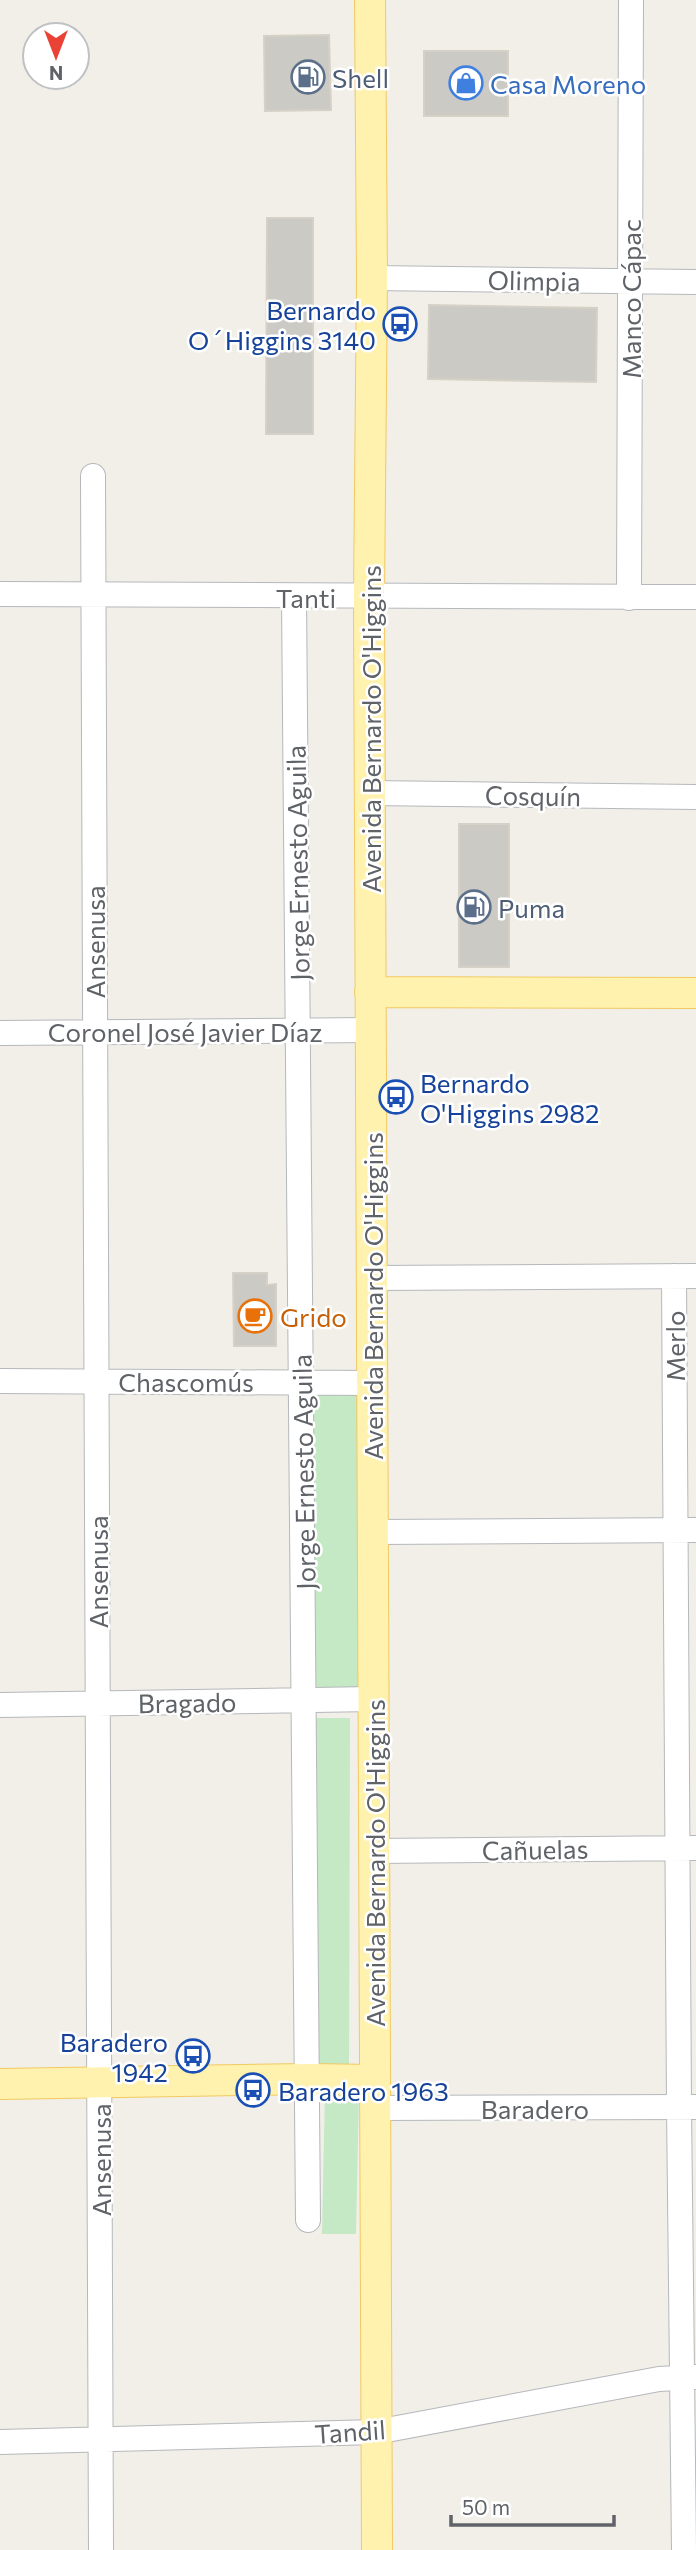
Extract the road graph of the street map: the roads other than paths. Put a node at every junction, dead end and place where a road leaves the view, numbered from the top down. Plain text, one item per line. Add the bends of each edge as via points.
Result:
1 (370, 0) edge
2 (631, 0) edge
3 (372, 278) junction
4 (630, 281) junction
5 (696, 282) edge
6 (93, 476) dead end
7 (0, 594) edge
8 (93, 595) junction
9 (295, 597) junction
10 (369, 597) junction
11 (696, 597) edge
12 (629, 598) junction
13 (370, 793) junction
14 (696, 797) edge
15 (370, 992) junction
16 (696, 993) edge
17 (371, 1030) junction
18 (299, 1031) junction
19 (95, 1032) junction
20 (0, 1033) edge
21 (685, 1276) edge
22 (372, 1278) junction
23 (0, 1381) edge
24 (96, 1381) junction
25 (302, 1382) junction
26 (372, 1383) junction
27 (686, 1530) edge
28 (373, 1532) junction
29 (373, 1699) junction
30 (305, 1701) junction
31 (97, 1703) junction
32 (0, 1705) edge
33 (687, 1848) edge
34 (374, 1851) junction
35 (307, 2079) junction
36 (0, 2084) edge
37 (99, 2084) junction
38 (375, 2094) junction
39 (687, 2107) edge
40 (309, 2220) dead end
41 (690, 2377) edge
42 (376, 2432) junction
43 (101, 2439) junction
44 (0, 2442) edge
45 (101, 2550) edge
46 (377, 2550) edge
47 (684, 2550) edge

1 - 3 main road, Avenida Bernardo O'Higgins
2 - 4 street, Manco Cápac
3 - 4 street, Olimpia
3 - 10 main road, Avenida Bernardo O'Higgins
4 - 5 street, Olimpia
4 - 12 street, Manco Cápac
6 - 8 street, Ansenusa
7 - 8 street, Tanti
8 - 9 street, Tanti
8 - 19 street, Ansenusa
9 - 10 street, Tanti
9 - 18 street, Jorge Ernesto Aguila
10 - 12 street, Tanti
10 - 13 main road, Avenida Bernardo O'Higgins
11 - 12 street, Tanti
13 - 14 street, Cosquín
13 - 15 main road, Avenida Bernardo O'Higgins
15 - 16 main road
15 - 17 main road, Avenida Bernardo O'Higgins
17 - 18 street, Coronel José Javier Díaz
17 - 22 main road, Avenida Bernardo O'Higgins
18 - 19 street, Coronel José Javier Díaz
18 - 25 street, Jorge Ernesto Aguila
19 - 20 street, Coronel José Javier Díaz
19 - 24 street, Ansenusa
21 - 22 street
21 - 27 street, Merlo
22 - 26 main road, Avenida Bernardo O'Higgins
23 - 24 street, Chascomús
24 - 25 street, Chascomús
24 - 31 street, Ansenusa
25 - 26 street, Chascomús
25 - 30 street, Jorge Ernesto Aguila
26 - 28 main road, Avenida Bernardo O'Higgins
27 - 28 street
27 - 33 street, Merlo
28 - 29 main road, Avenida Bernardo O'Higgins
29 - 30 street, Bragado
29 - 34 main road, Avenida Bernardo O'Higgins
30 - 31 street, Bragado
30 - 35 street, Jorge Ernesto Aguila
31 - 32 street, Bragado
31 - 37 street, Ansenusa
33 - 34 street, Cañuelas
33 - 39 street, Merlo
34 - 38 main road, Avenida Bernardo O'Higgins
35 - 37 main road
35 - 38 main road
35 - 40 street, Jorge Ernesto Aguila
36 - 37 main road
37 - 43 street, Ansenusa
38 - 39 street, Baradero
38 - 42 main road, Avenida Bernardo O'Higgins
39 - 41 street, Merlo
41 - 42 street, Tandil
41 - 47 street, Merlo
42 - 43 street, Tandil
42 - 46 main road, Avenida Bernardo O'Higgins
43 - 44 street, Tandil
43 - 45 street, Ansenusa

